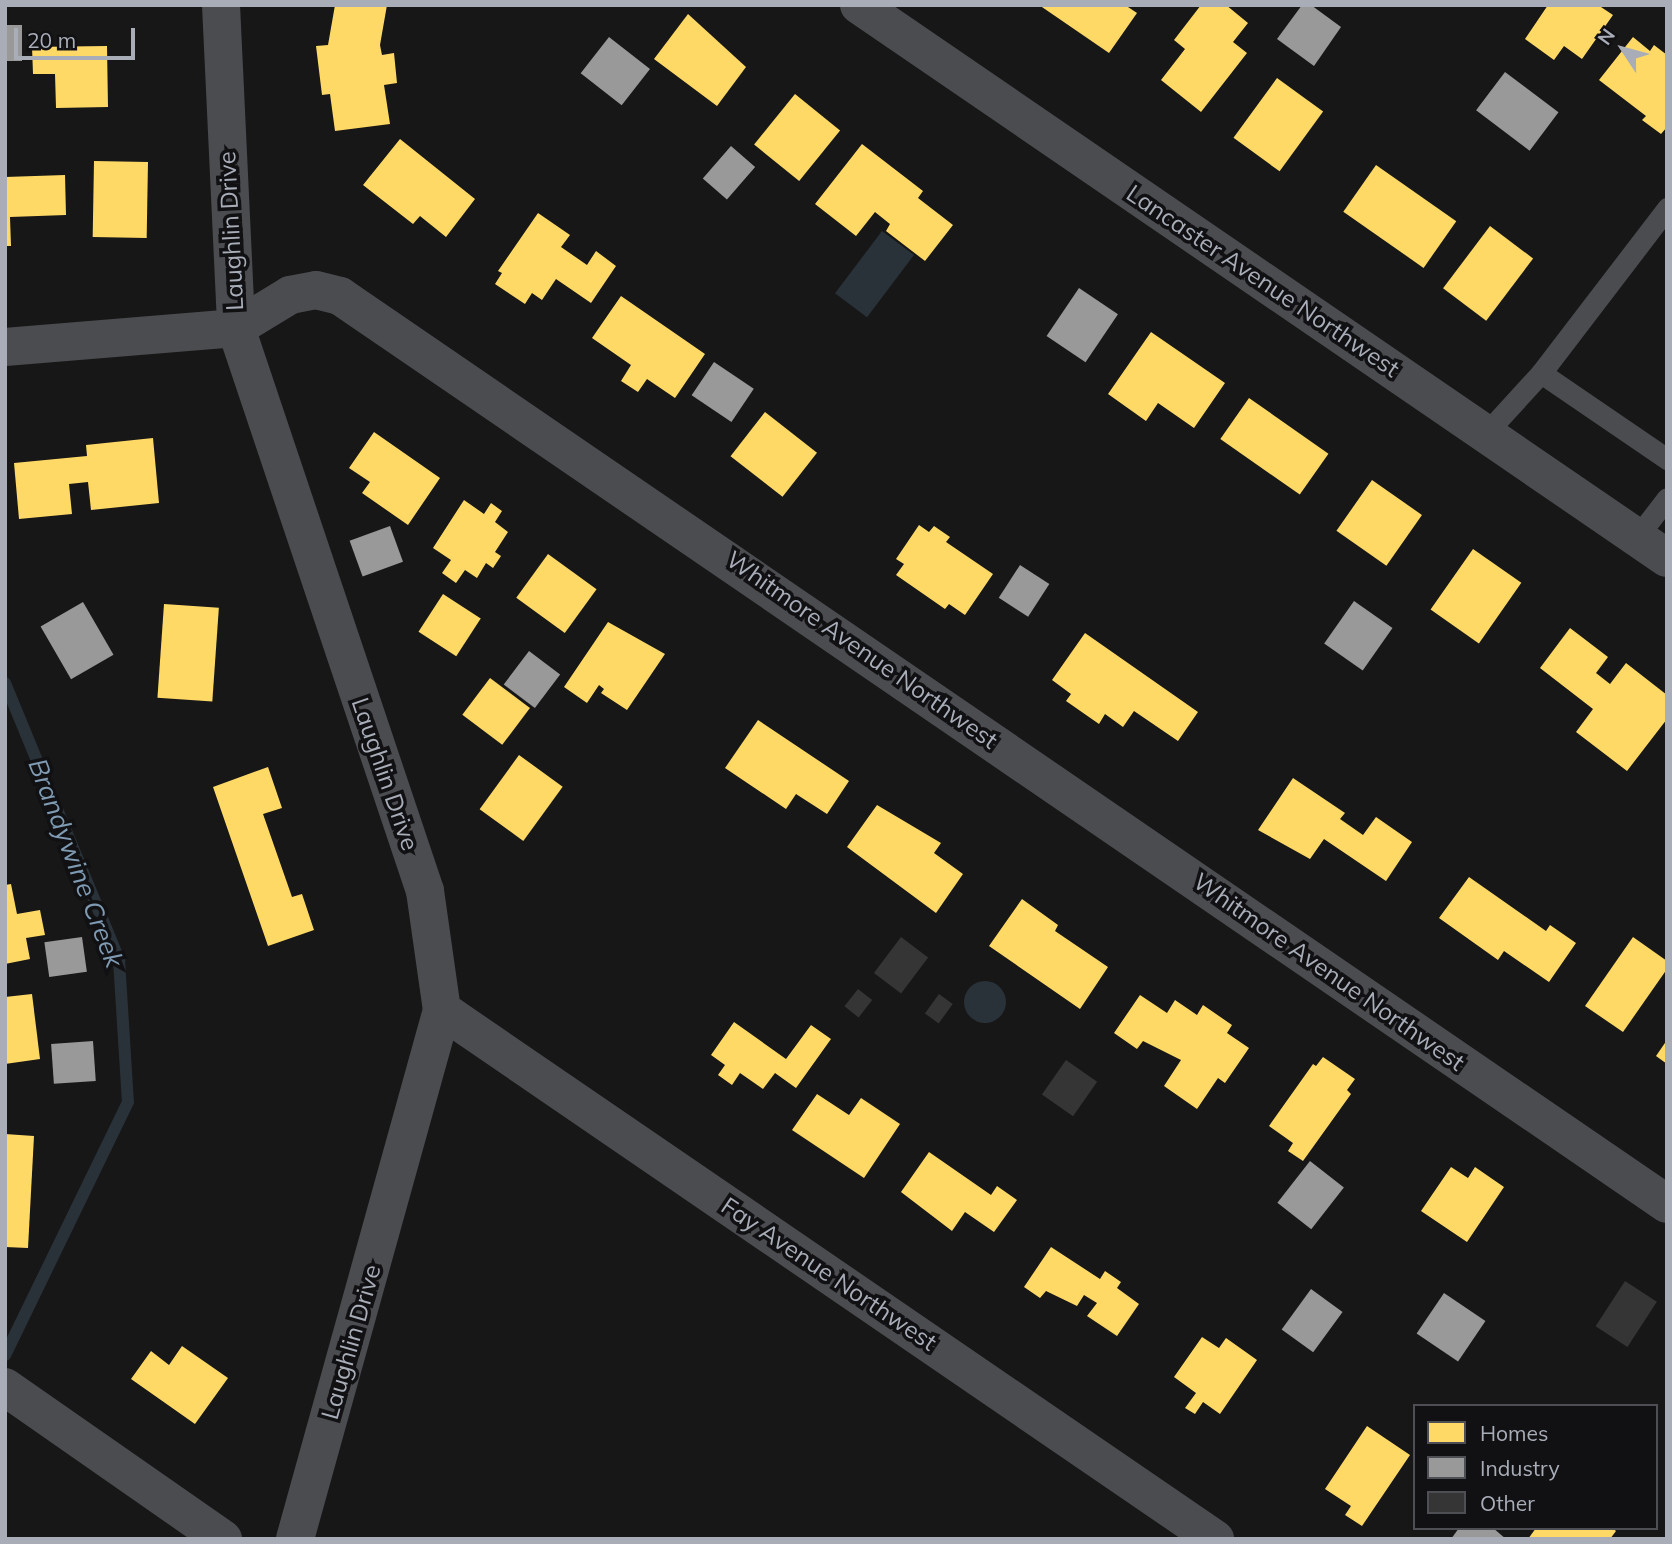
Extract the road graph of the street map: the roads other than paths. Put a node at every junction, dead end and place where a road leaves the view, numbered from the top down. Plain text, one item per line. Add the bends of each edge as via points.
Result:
1 (221, 5) edge
2 (859, 5) edge
3 (1667, 208) edge
4 (236, 328) junction
5 (5, 347) edge
6 (1541, 373) junction
7 (1486, 433) junction
8 (1667, 459) edge
9 (1667, 498) edge
10 (1652, 547) edge
11 (442, 1010) junction
12 (1667, 1204) edge
13 (5, 1388) edge
14 (223, 1539) edge
15 (295, 1539) edge
16 (1215, 1539) edge

1 - 4 street, Laughlin Drive
2 - 7 street, Lancaster Avenue Northwest
3 - 6 lane
4 - 5 street, Whitmore Avenue Northwest
4 - 11 street, Laughlin Drive via 425,891
4 - 12 street, Whitmore Avenue Northwest via 290,295 316,290 341,296 371,312
6 - 7 lane
6 - 8 lane
7 - 10 street, Lancaster Avenue Northwest
9 - 10 lane
11 - 15 street, Laughlin Drive
11 - 16 street, Fay Avenue Northwest
13 - 14 street

